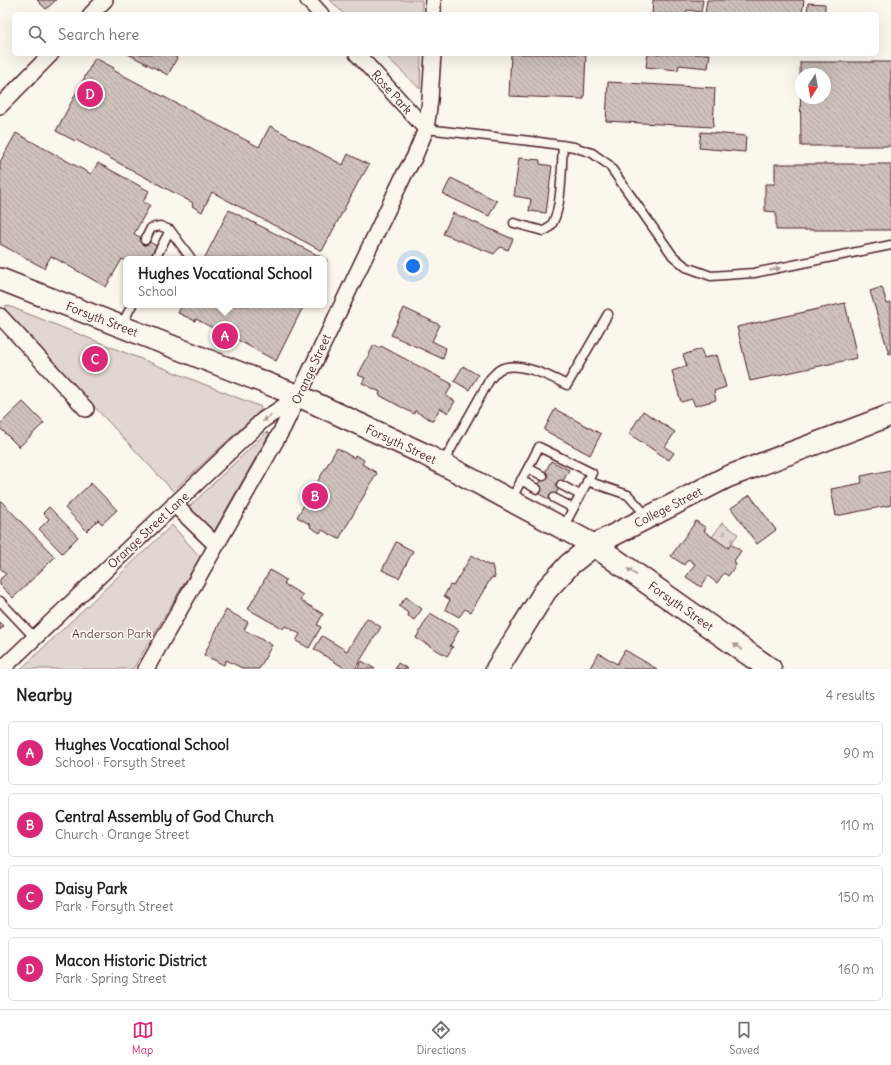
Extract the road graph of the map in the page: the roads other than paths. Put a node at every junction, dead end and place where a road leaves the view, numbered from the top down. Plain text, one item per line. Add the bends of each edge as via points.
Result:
1 (105, 0) edge
2 (308, 0) edge
3 (433, 0) edge
4 (93, 12) edge
5 (319, 12) edge
6 (433, 12) edge
7 (49, 56) edge
8 (359, 56) edge
9 (432, 56) edge
10 (0, 106) edge
11 (426, 129) junction
12 (563, 145) junction
13 (514, 223) dead end
14 (170, 230) junction
15 (145, 240) dead end
16 (891, 245) edge
17 (157, 256) edge
18 (189, 256) edge
19 (0, 279) edge
20 (130, 308) edge
21 (608, 314) dead end
22 (0, 316) edge
23 (121, 327) junction
24 (299, 396) junction
25 (86, 409) dead end
26 (891, 415) edge
27 (443, 464) junction
28 (528, 468) junction
29 (543, 476) dead end
30 (521, 480) junction
31 (587, 481) junction
32 (561, 485) dead end
33 (537, 489) dead end
34 (580, 495) junction
35 (554, 498) dead end
36 (511, 501) junction
37 (174, 504) junction
38 (574, 508) junction
39 (648, 517) junction
40 (563, 529) junction
41 (216, 545) junction
42 (594, 545) junction
43 (0, 601) edge
44 (35, 638) junction
45 (2, 669) edge
46 (146, 669) edge
47 (497, 669) edge
48 (770, 669) edge

1 - 4 street
2 - 5 street
3 - 6 street
7 - 10 street
8 - 11 street, Rose Park
9 - 11 street, Orange Street
11 - 12 lane
11 - 24 street, Orange Street
12 - 13 lane via 559,207 551,226 543,232
12 -> 16 lane via 592,153 609,165 674,256 686,267 711,276 754,273
14 - 15 lane via 160,226 151,228
14 - 17 lane
14 - 18 lane
19 - 23 street, Forsyth Street
20 - 23 lane
21 - 27 lane via 567,385 543,373 513,366 500,370 490,379
22 - 25 street
23 - 24 street, Forsyth Street
24 - 27 street, Forsyth Street
24 -> 37 street, Orange Street Lane via 263,420
24 - 41 street, Orange Street
26 - 39 street, College Street via 727,477
27 - 36 street, Forsyth Street
28 - 29 lane
28 - 30 lane
28 - 31 lane via 539,447 592,473
30 - 33 lane
30 - 36 lane
31 - 34 lane
31 - 39 lane via 628,495
32 - 34 lane
34 - 38 lane
35 - 38 lane
36 - 40 street, Forsyth Street
37 - 41 street
37 - 44 street, Orange Street Lane
38 - 40 lane
39 - 42 street, College Street
40 - 42 street, Forsyth Street
41 - 46 street, Orange Street
42 - 47 main road, College Street via 570,564 546,590
48 -> 42 main road, Forsyth Street
43 - 44 lane
44 - 45 street, Orange Street Lane

